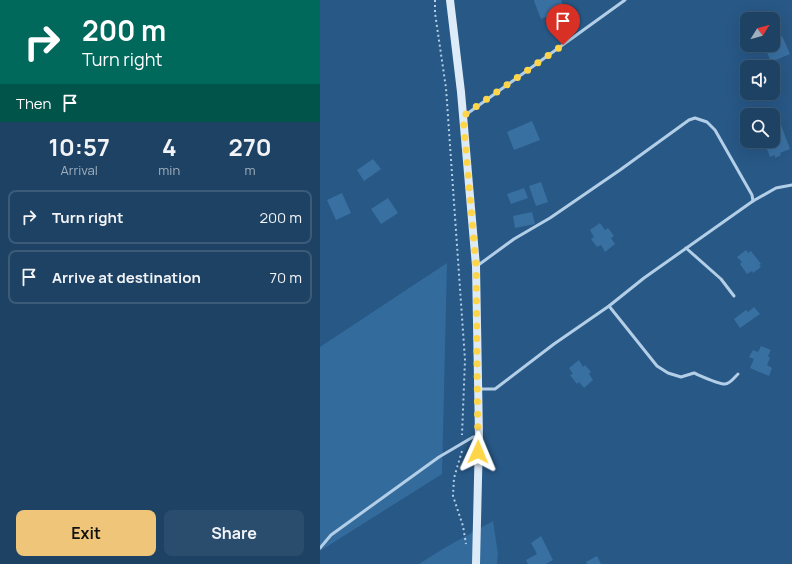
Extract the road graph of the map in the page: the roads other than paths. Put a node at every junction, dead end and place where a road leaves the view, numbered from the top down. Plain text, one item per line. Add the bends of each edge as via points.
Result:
1 (450, 0) edge
2 (625, 0) edge
3 (463, 116) junction
4 (792, 184) edge
5 (753, 201) junction
6 (686, 248) junction
7 (476, 266) junction
8 (734, 296) dead end
9 (609, 306) junction
10 (738, 374) dead end
11 (478, 389) junction
12 (479, 437) junction
13 (320, 548) edge
14 (476, 564) edge

1 - 3 main road
2 - 3 lane
3 - 7 main road
4 - 5 lane via 776,188
5 - 6 lane
5 - 7 lane via 715,130 707,122 695,118
6 - 8 lane via 721,279
6 - 9 lane
7 - 11 main road
9 - 10 lane via 656,366 668,373 681,377 694,373 725,384 731,382
9 - 11 lane via 495,388
11 - 12 main road
12 - 13 lane via 473,437 440,457 331,535
12 - 14 main road

